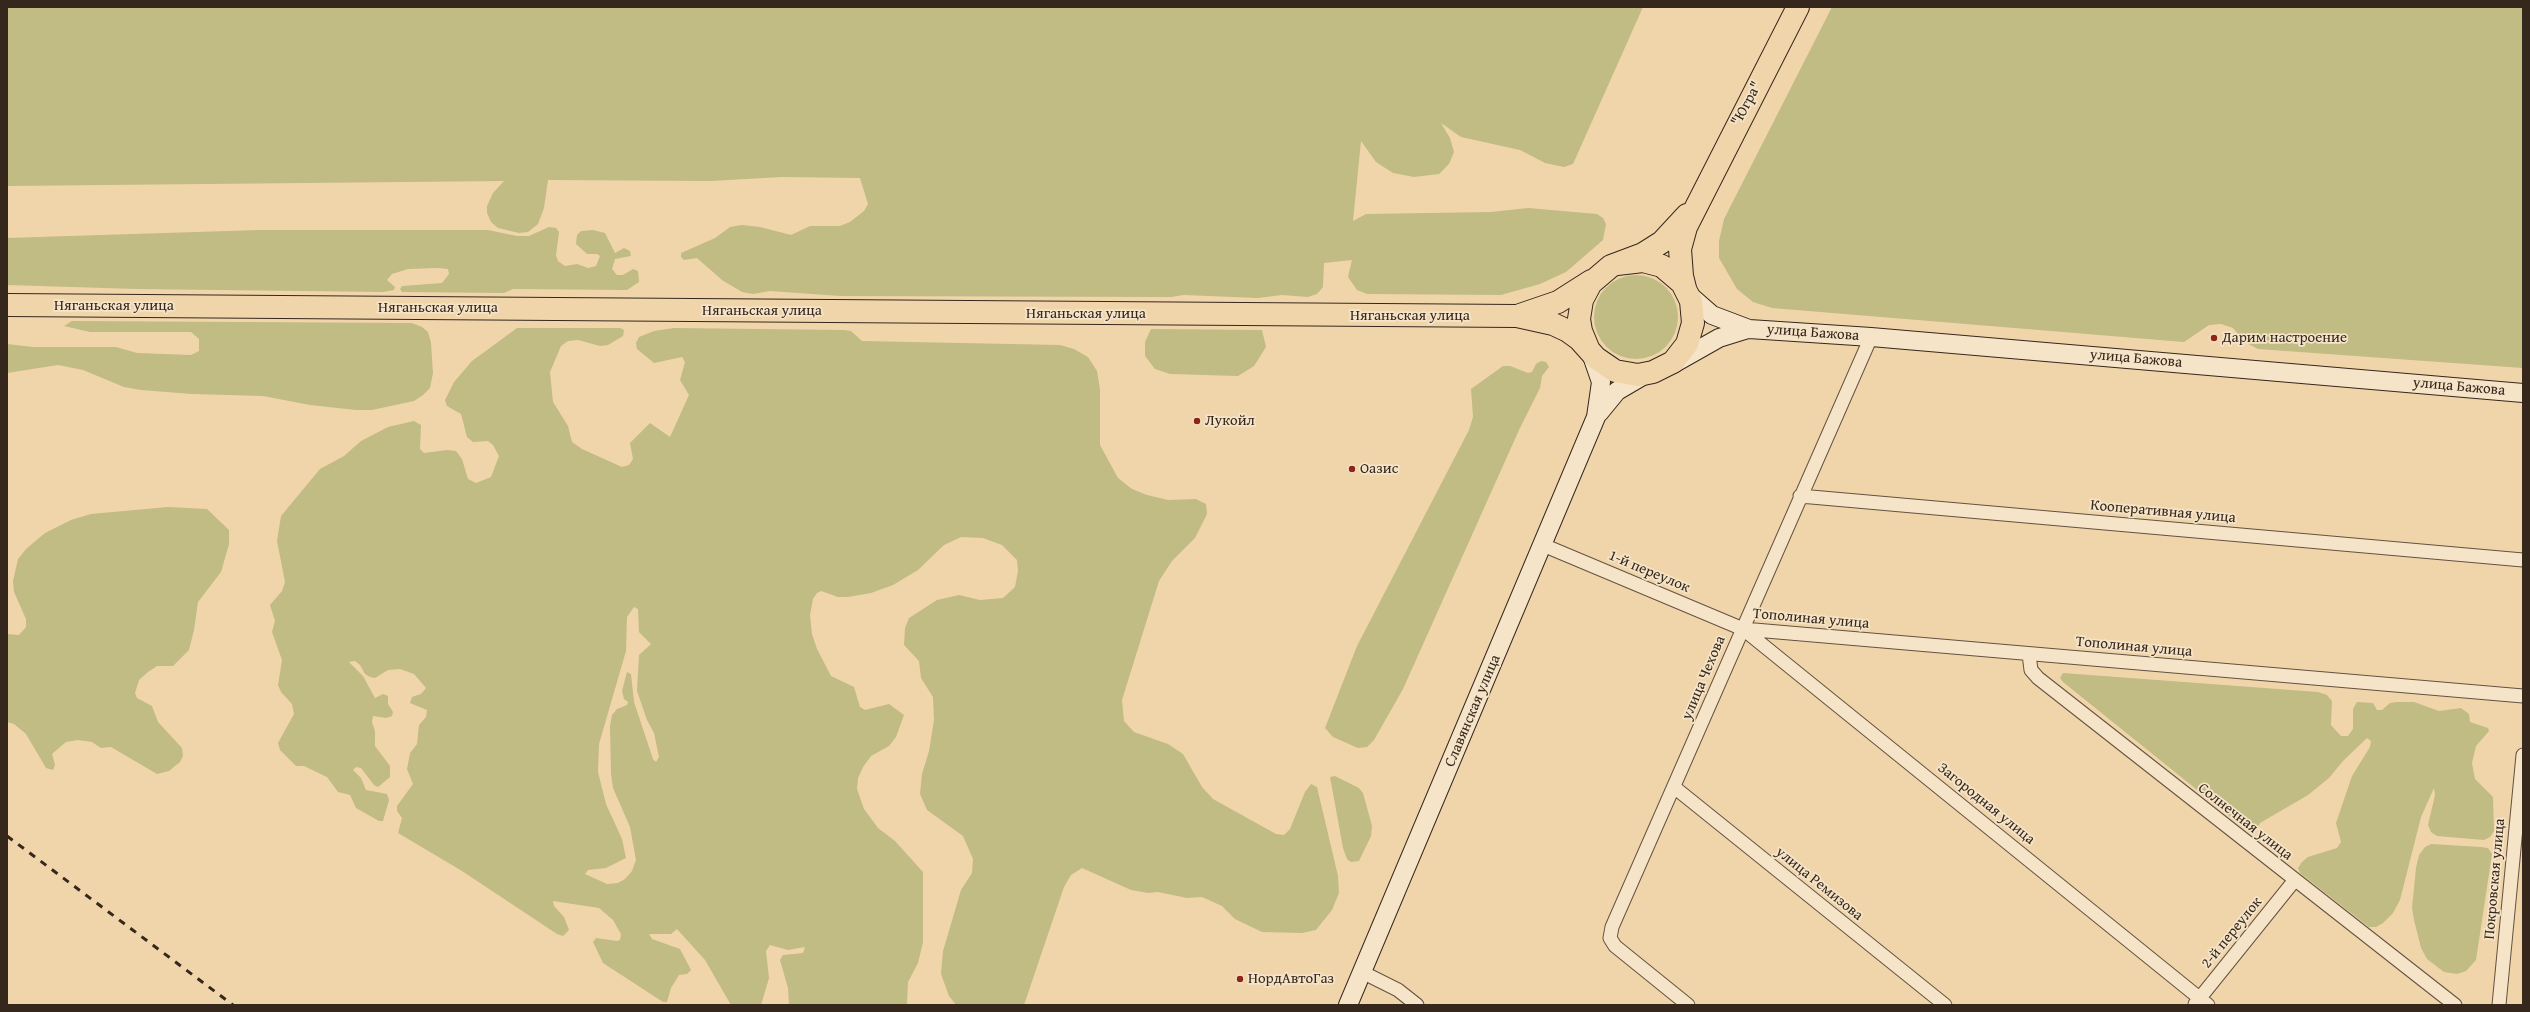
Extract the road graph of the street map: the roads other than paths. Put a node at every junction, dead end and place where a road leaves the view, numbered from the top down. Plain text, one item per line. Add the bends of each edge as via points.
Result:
1 (1798, 7) edge
2 (1697, 201) junction
3 (1617, 264) junction
4 (1595, 278) junction
5 (1687, 291) junction
6 (7, 305) edge
7 (1517, 316) junction
8 (1748, 329) junction
9 (1871, 337) junction
10 (1590, 351) junction
11 (1653, 372) junction
12 (2523, 393) edge
13 (1596, 417) junction
14 (1800, 496) junction
15 (1543, 545) junction
16 (2523, 560) edge
17 (1743, 629) junction
18 (2029, 654) junction
19 (2523, 696) edge
20 (2523, 755) edge
21 (1674, 787) junction
22 (2294, 881) junction
23 (1362, 972) junction
24 (2201, 1003) edge
25 (1348, 1005) edge
26 (1417, 1005) edge
27 (1688, 1005) edge
28 (1945, 1005) edge
29 (2455, 1005) edge
30 (2499, 1005) edge

1 - 2 highway, "Югра"
2 - 3 highway via 1680,226 1662,242 1643,254
2 - 5 highway via 1680,249 1682,276
3 - 4 highway
3 - 5 highway via 1636,260 1656,264 1673,273
4 - 7 highway via 1558,302
4 - 10 highway via 1584,294 1579,312 1581,331
5 - 8 street via 1712,315
5 - 11 highway via 1693,316 1690,338 1678,356
6 - 7 highway, Няганьская улица
7 - 10 highway via 1563,328 1579,339
8 - 9 street, улица Бажова
8 - 11 street via 1719,338
9 - 12 street, улица Бажова
9 - 14 street, улица Чехова
10 - 11 highway via 1615,371 1630,374
10 - 13 street via 1601,382
11 - 13 street via 1629,382 1611,396
13 - 15 street, Славянская улица
14 - 16 street, Кооперативная улица
14 - 17 street, улица Чехова
15 - 17 street, 1-й переулок
15 - 23 street, Славянская улица
17 - 18 street, Тополиная улица
17 - 21 street, улица Чехова
17 - 24 street, Загородная улица
18 - 19 street, Тополиная улица
18 - 22 street, Солнечная улица via 2031,670 2038,678
20 - 30 street, Покровская улица
21 - 27 street, улица Чехова via 1612,927 1610,938 1615,946
21 - 28 street, улица Ремизова
22 - 24 street, 2-й переулок
22 - 29 street, Солнечная улица
23 - 25 street, Славянская улица
23 - 26 street via 1398,990

